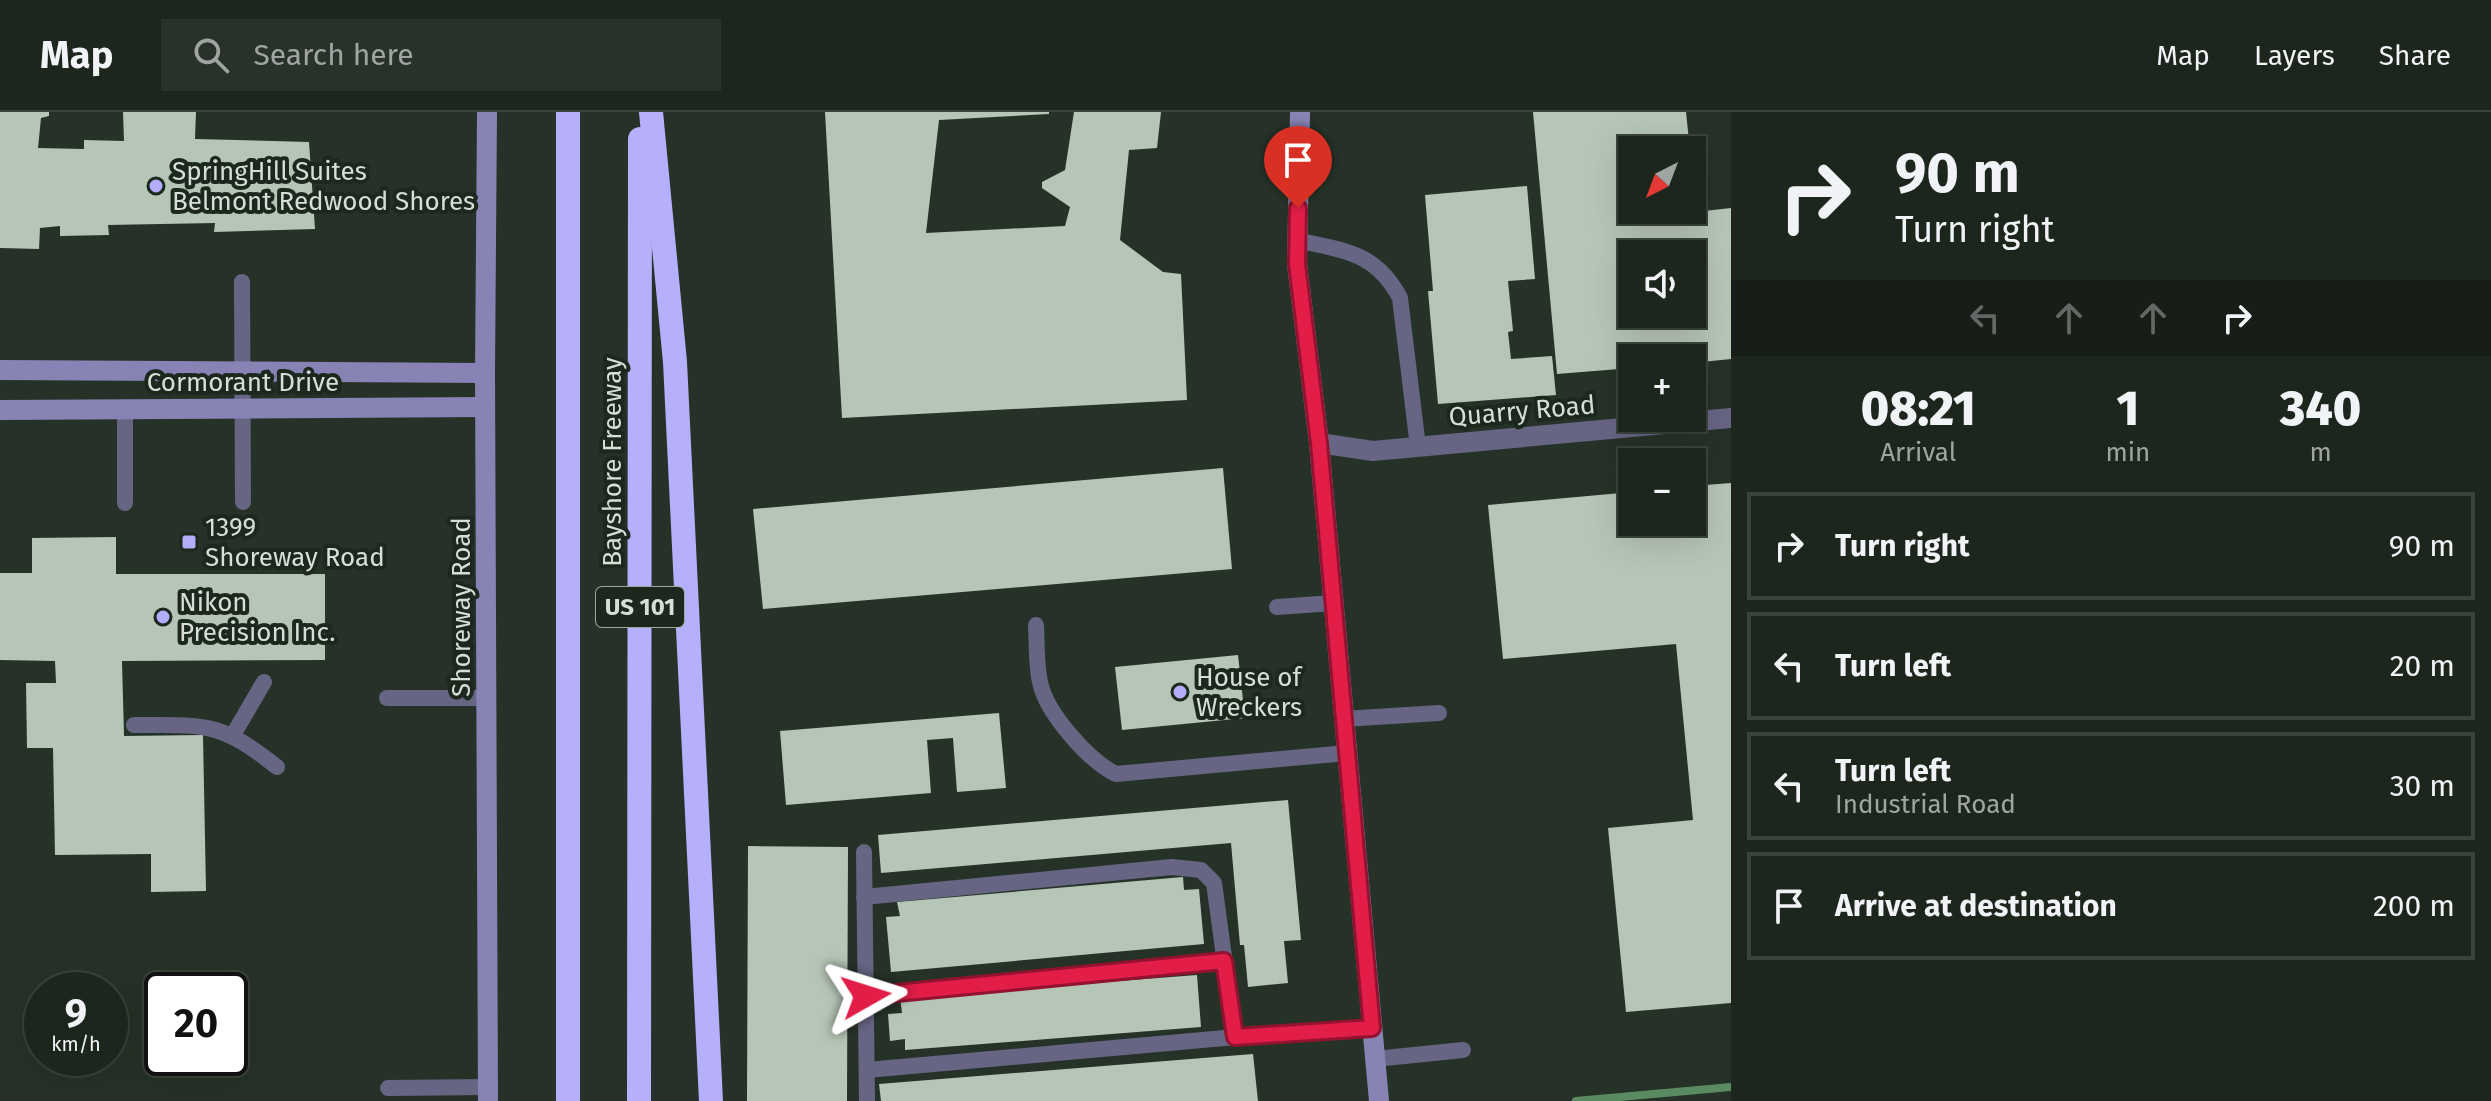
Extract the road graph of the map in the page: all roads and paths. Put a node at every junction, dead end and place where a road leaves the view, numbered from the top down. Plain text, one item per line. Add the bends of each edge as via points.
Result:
1 (487, 112) edge
2 (568, 112) edge
3 (640, 112) edge
4 (651, 112) edge
5 (1300, 112) edge
6 (1297, 240) junction
7 (242, 282) dead end
8 (0, 370) edge
9 (241, 372) junction
10 (485, 373) junction
11 (485, 407) junction
12 (241, 408) junction
13 (125, 409) junction
14 (0, 410) edge
15 (1731, 418) edge
16 (1319, 443) junction
17 (1418, 447) junction
18 (243, 502) dead end
19 (125, 503) dead end
20 (1333, 603) junction
21 (1277, 607) dead end
22 (1036, 625) dead end
23 (264, 682) dead end
24 (387, 698) dead end
25 (487, 698) junction
26 (1439, 713) dead end
27 (1344, 719) junction
28 (134, 725) dead end
29 (233, 735) junction
30 (1347, 753) junction
31 (277, 767) dead end
32 (864, 852) dead end
33 (864, 897) junction
34 (1224, 961) junction
35 (866, 996) junction
36 (1372, 1028) junction
37 (1235, 1037) junction
38 (1463, 1050) dead end
39 (1376, 1066) junction
40 (867, 1070) junction
41 (388, 1088) dead end
42 (488, 1094) edge
43 (568, 1101) edge
44 (639, 1101) edge
45 (711, 1101) edge
46 (867, 1101) edge
47 (1379, 1101) edge

1 - 10 street, Shoreway Road
2 - 43 highway, Bayshore Freeway / US 101
3 - 44 highway, Bayshore Freeway / US 101
4 - 45 highway via 675,362
5 - 6 street
6 - 16 street
6 - 17 lane via 1377,264 1400,298
7 - 9 lane
8 - 9 street, Cormorant Drive
9 - 10 street, Cormorant Drive
9 - 12 lane
10 - 11 street, Shoreway Road
11 - 12 street, Cormorant Drive
11 - 25 street, Shoreway Road
12 - 13 street, Cormorant Drive
12 - 18 lane
13 - 14 street, Cormorant Drive
13 - 19 lane
15 - 17 street, Quarry Road
16 - 17 street, Quarry Road via 1373,451
16 - 20 street
20 - 21 lane
20 - 27 street
22 - 30 lane via 1040,684 1047,701 1089,754 1116,774
23 - 29 lane
24 - 25 lane
25 - 42 street, Shoreway Road
26 - 27 lane
27 - 30 street
28 - 29 lane via 200,725
29 - 31 lane
30 - 36 street
32 - 33 lane
33 - 34 lane via 1172,867 1201,870 1214,883
33 - 35 lane
34 - 35 lane
34 - 37 lane
35 - 40 lane
36 - 37 lane
36 - 39 street
37 - 40 lane
38 - 39 lane
39 - 47 street
40 - 46 lane
41 - 42 lane

